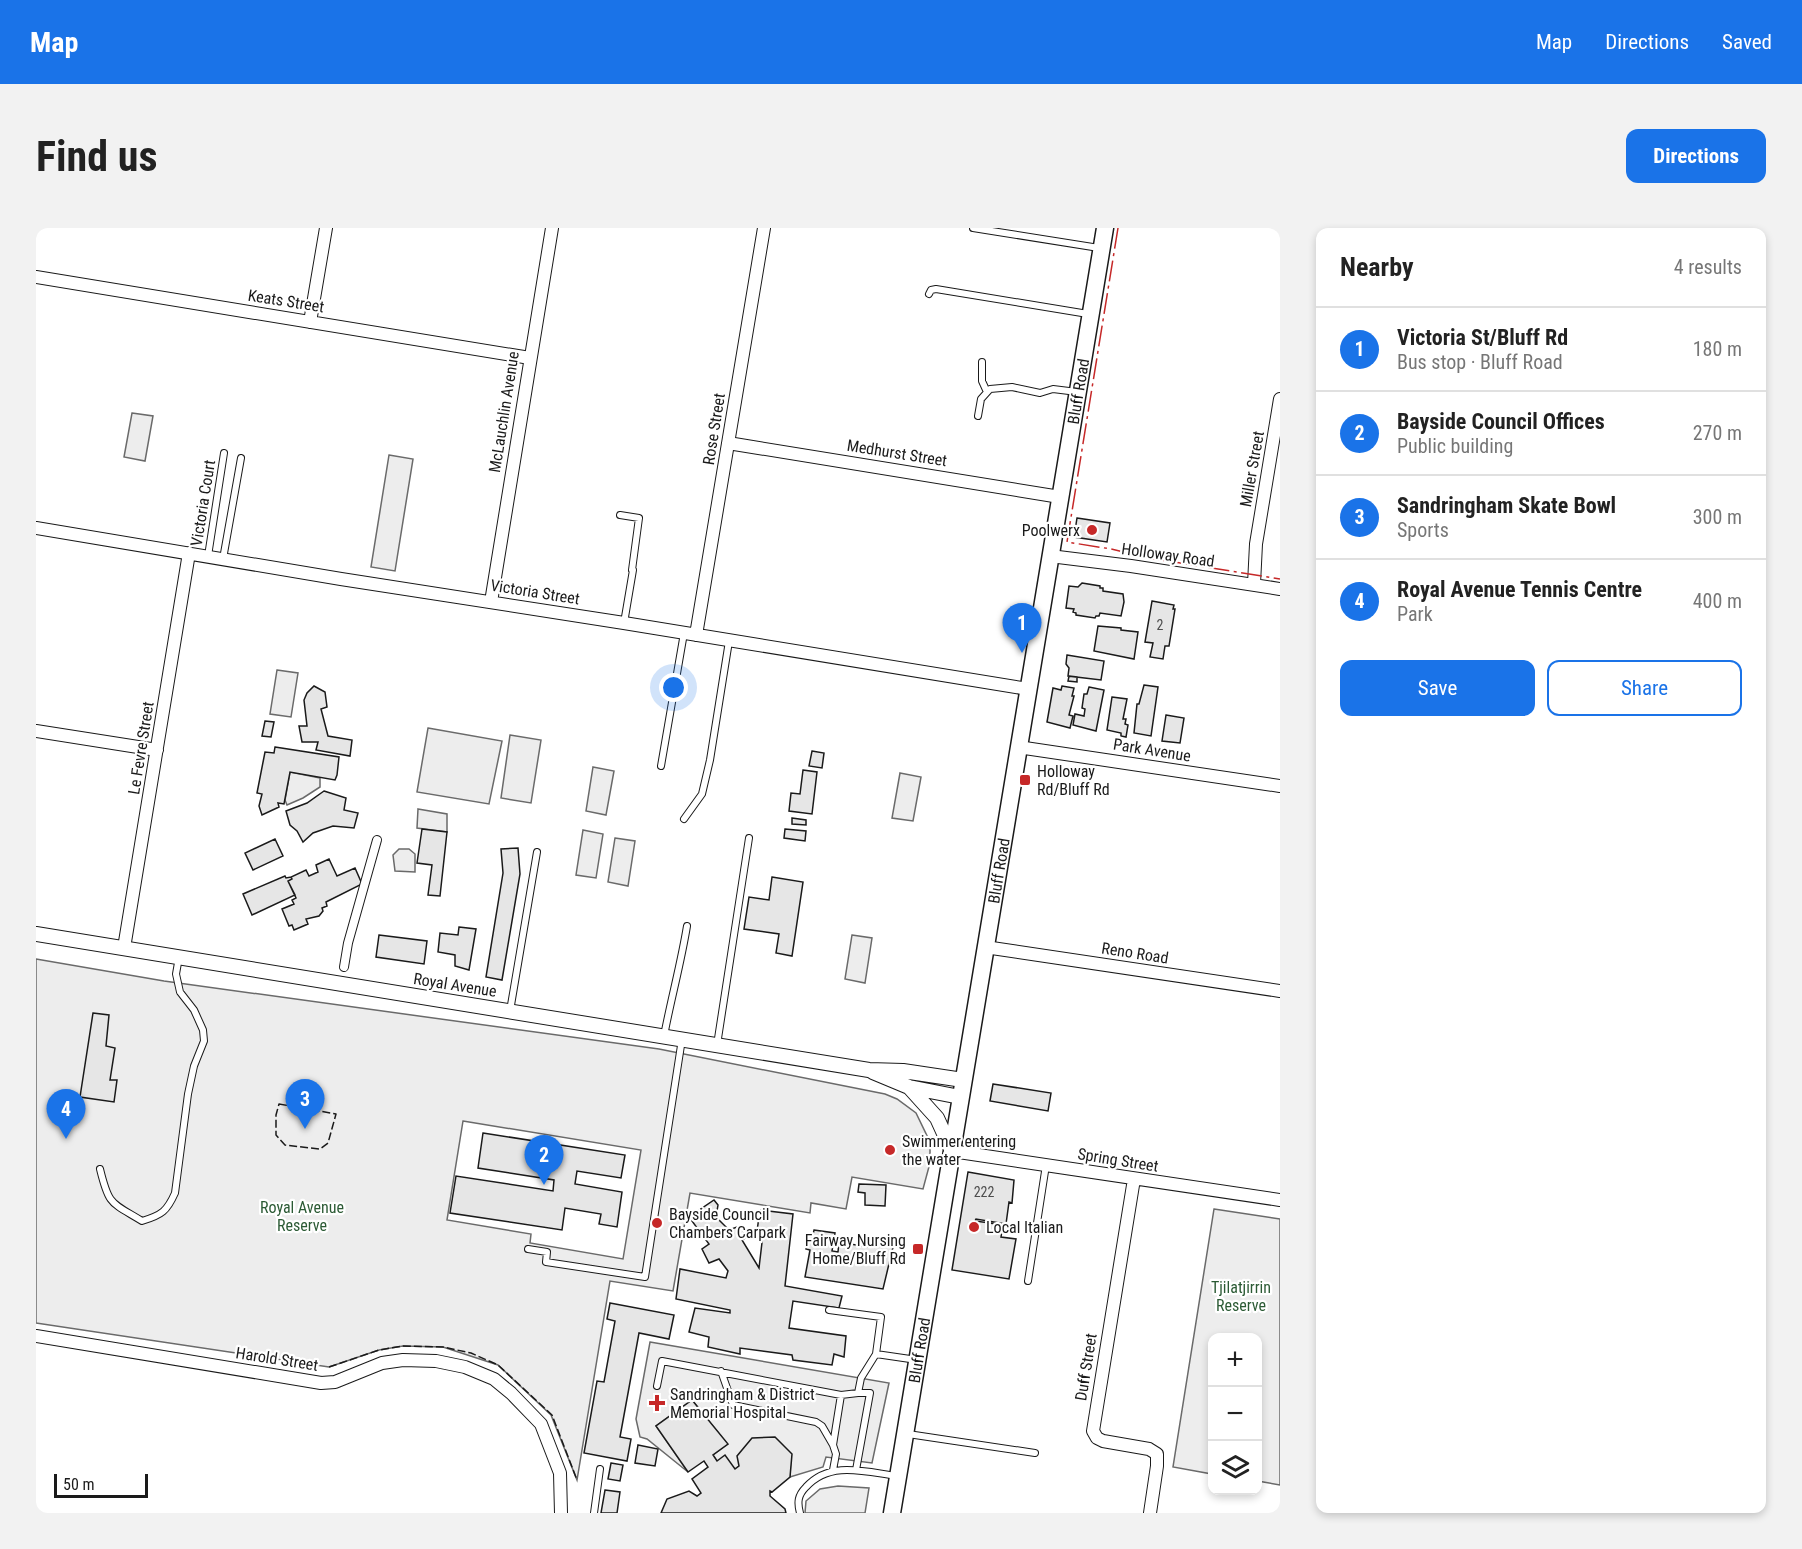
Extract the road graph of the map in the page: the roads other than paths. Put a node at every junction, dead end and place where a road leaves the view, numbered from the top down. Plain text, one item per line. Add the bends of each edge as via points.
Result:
1 (326, 228) edge
2 (552, 228) edge
3 (764, 228) edge
4 (973, 228) edge
5 (1105, 228) edge
6 (1101, 249) junction
7 (36, 277) edge
8 (929, 294) dead end
9 (1090, 315) junction
10 (310, 322) junction
11 (530, 358) junction
12 (982, 362) dead end
13 (987, 392) junction
14 (1077, 393) junction
15 (1280, 399) edge
16 (978, 416) dead end
17 (728, 443) junction
18 (224, 453) dead end
19 (241, 458) dead end
20 (1060, 497) junction
21 (620, 514) dead end
22 (36, 528) edge
23 (189, 553) junction
24 (208, 556) junction
25 (1050, 556) junction
26 (223, 559) junction
27 (1249, 584) junction
28 (1280, 589) edge
29 (491, 602) junction
30 (624, 623) junction
31 (690, 634) junction
32 (729, 640) junction
33 (1028, 689) junction
34 (36, 731) edge
35 (1018, 747) junction
36 (157, 750) junction
37 (661, 766) dead end
38 (1280, 786) edge
39 (684, 819) dead end
40 (749, 838) dead end
41 (377, 840) dead end
42 (537, 852) dead end
43 (687, 926) dead end
44 (36, 934) edge
45 (985, 947) junction
46 (124, 948) junction
47 (179, 957) junction
48 (344, 967) dead end
49 (1280, 991) edge
50 (510, 1011) junction
51 (664, 1036) junction
52 (682, 1039) junction
53 (717, 1045) junction
54 (869, 1071) junction
55 (963, 1080) junction
56 (909, 1087) junction
57 (960, 1097) junction
58 (952, 1151) junction
59 (1046, 1165) junction
60 (100, 1169) dead end
61 (1134, 1179) junction
62 (1280, 1200) edge
63 (528, 1249) dead end
64 (1028, 1281) dead end
65 (829, 1310) dead end
66 (36, 1336) edge
67 (876, 1353) junction
68 (917, 1360) junction
69 (721, 1371) junction
70 (657, 1386) dead end
71 (858, 1392) junction
72 (841, 1395) junction
73 (905, 1434) junction
74 (833, 1444) junction
75 (1035, 1453) dead end
76 (600, 1469) dead end
77 (833, 1470) junction
78 (856, 1470) junction
79 (898, 1476) junction
80 (561, 1513) edge
81 (594, 1513) edge
82 (800, 1513) edge
83 (892, 1513) edge
84 (1150, 1513) edge

1 - 10 street
2 - 11 street, McLauchlin Avenue
3 - 17 street, Rose Street
4 - 6 lane
5 - 6 main road, Bluff Road
6 - 9 main road, Bluff Road
7 - 10 street, Keats Street
8 - 9 lane via 936,289
9 - 14 main road, Bluff Road
10 - 11 street, Keats Street
11 - 29 street, McLauchlin Avenue
12 - 13 lane via 982,381
13 - 14 lane via 1012,387 1040,393 1053,389
13 - 16 lane via 981,399
14 - 20 main road, Bluff Road
15 - 27 street, Miller Street
17 - 20 street, Medhurst Street
17 - 31 street, Rose Street
18 - 24 lane, Victoria Court
19 - 26 lane, Victoria Court
20 - 25 main road, Bluff Road
21 - 30 lane via 639,518
22 - 23 street, Victoria Street
23 - 24 street, Victoria Street
23 - 36 street, Le Fevre Street
24 - 26 street, Victoria Street
25 - 27 street, Holloway Road
25 - 33 main road, Bluff Road
26 - 29 street, Victoria Street
27 - 28 street, Holloway Road
29 - 30 street, Victoria Street
30 - 31 street, Victoria Street
31 - 32 street, Victoria Street
31 - 37 lane
32 - 33 street, Victoria Street
32 - 39 lane via 702,794
33 - 35 main road, Bluff Road
34 - 36 street
35 - 38 street, Park Avenue
35 - 45 main road, Bluff Road
36 - 46 street, Le Fevre Street
40 - 53 lane
41 - 48 street
42 - 50 lane
43 - 51 lane
44 - 46 street, Royal Avenue
45 - 49 street, Reno Road
45 - 55 main road, Bluff Road
46 - 47 street, Royal Avenue
47 - 50 street, Royal Avenue
47 - 60 lane via 176,974 180,992 204,1030 204,1041 188,1094 176,1193 169,1207 142,1221 112,1203
50 - 51 street, Royal Avenue
51 - 52 street, Royal Avenue
52 - 53 street, Royal Avenue
52 - 63 lane via 645,1277 546,1262 547,1252
53 - 54 street, Royal Avenue
54 - 55 street, Royal Avenue via 903,1071
54 - 56 street, Royal Avenue
55 - 57 main road, Bluff Road
56 - 57 street, Royal Avenue
56 - 58 street via 937,1118
57 - 58 main road, Bluff Road
58 - 59 street, Spring Street
58 - 68 main road, Bluff Road
59 - 61 street, Spring Street
59 - 64 lane
61 - 62 street, Spring Street
61 - 84 street, Duff Street via 1093,1431 1103,1441 1157,1454
65 - 67 lane via 881,1317
66 - 80 street, Harold Street via 321,1383 403,1360 465,1367 494,1379 541,1424 560,1473
67 - 68 lane
67 - 71 lane via 861,1378
68 - 73 main road, Bluff Road
69 - 70 lane via 662,1361
69 - 72 lane
69 - 74 lane via 733,1405 816,1422
71 - 72 lane
71 - 78 lane via 870,1393
72 - 74 lane
73 - 75 lane
73 - 79 main road, Bluff Road
74 - 77 lane
76 - 81 lane
77 - 78 lane
77 - 82 lane via 810,1482 800,1493
78 - 79 lane
79 - 83 main road, Bluff Road

